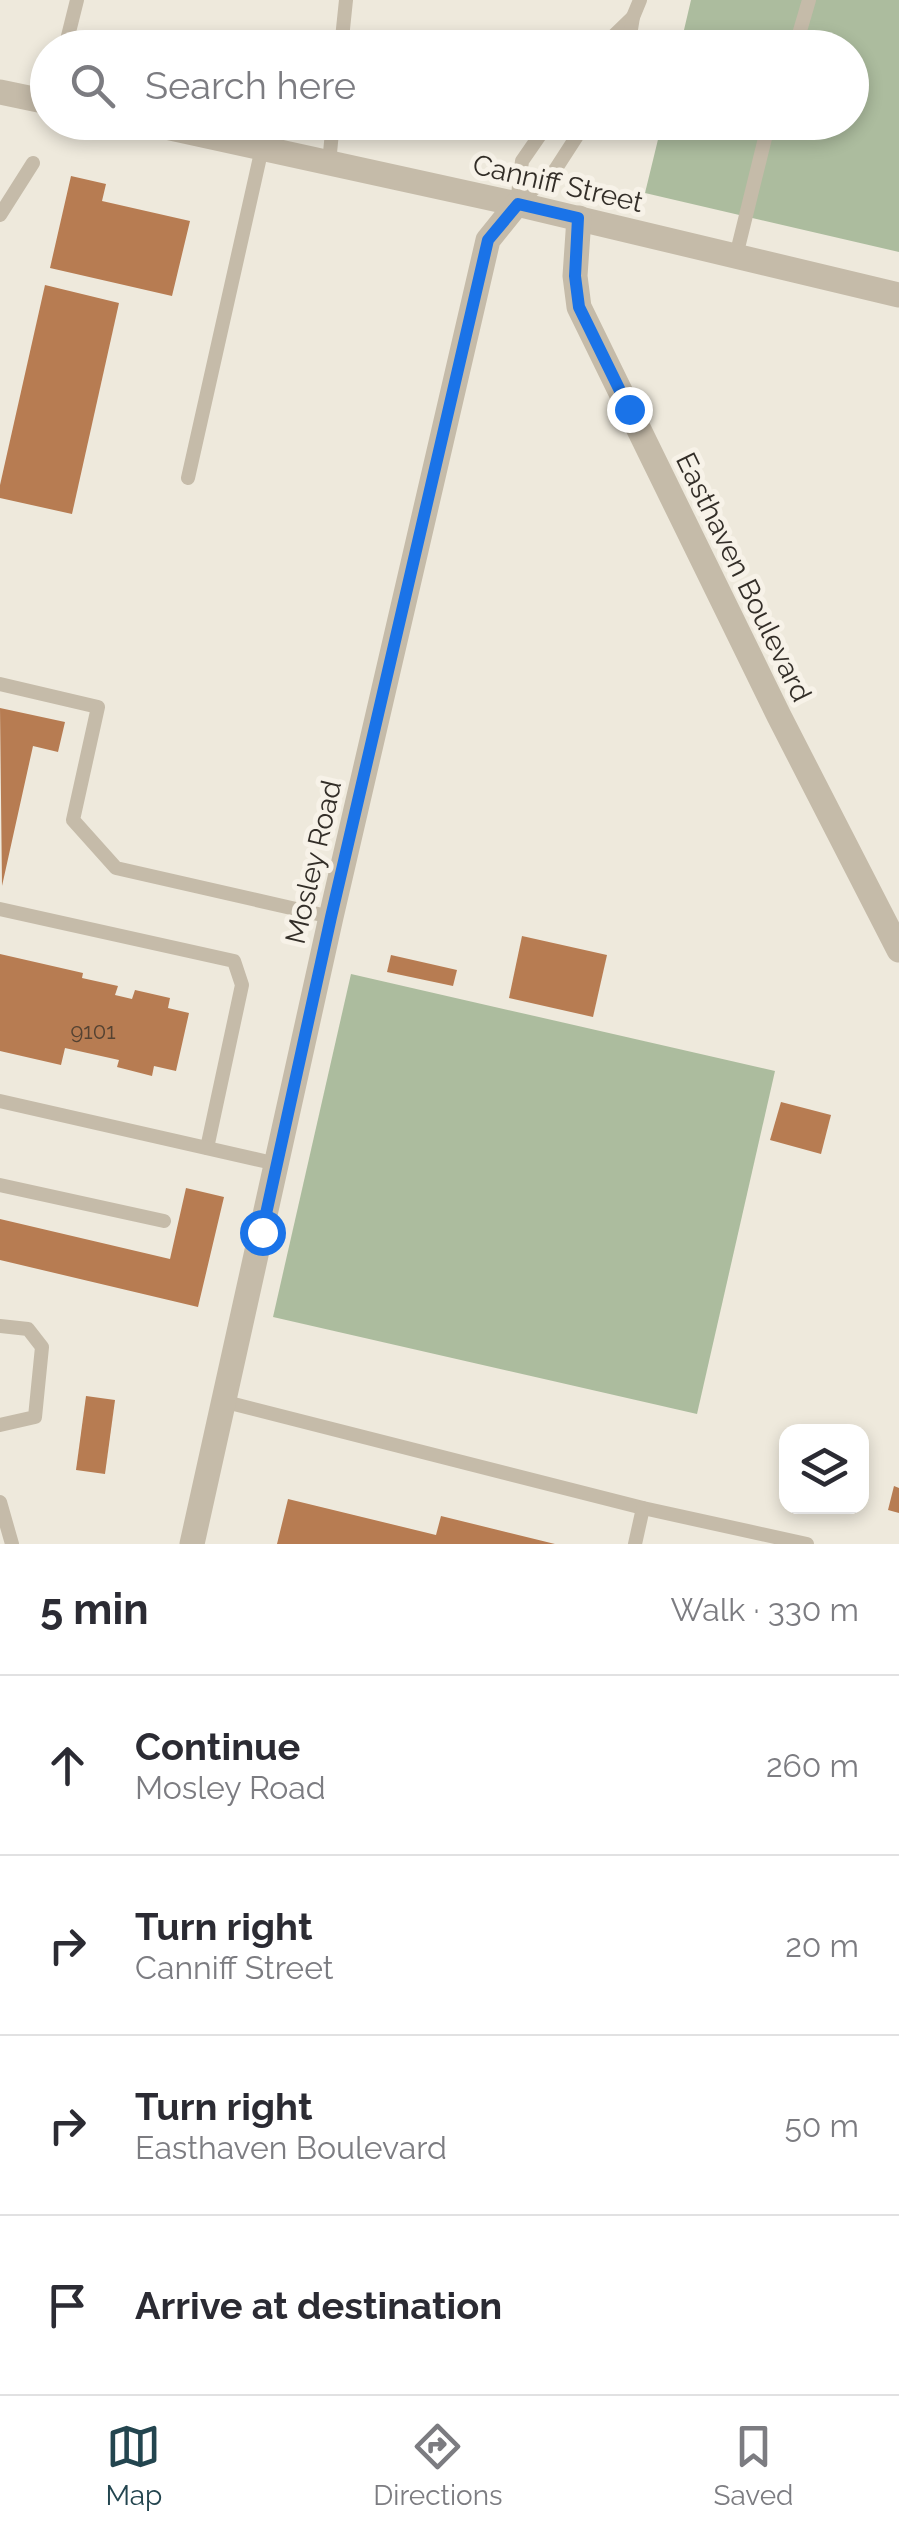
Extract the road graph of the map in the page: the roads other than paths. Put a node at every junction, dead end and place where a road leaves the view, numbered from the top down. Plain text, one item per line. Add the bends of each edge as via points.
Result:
1 (77, 0) edge
2 (346, 0) edge
3 (640, 0) edge
4 (809, 0) edge
5 (633, 17) junction
6 (70, 30) edge
7 (344, 30) edge
8 (620, 30) edge
9 (631, 30) edge
10 (801, 30) edge
11 (0, 92) edge
12 (30, 98) edge
13 (225, 140) edge
14 (332, 140) edge
15 (537, 140) edge
16 (574, 140) edge
17 (765, 140) edge
18 (262, 148) junction
19 (34, 163) dead end
20 (329, 163) junction
21 (518, 204) junction
22 (0, 215) edge
23 (578, 218) junction
24 (736, 256) junction
25 (899, 295) edge
26 (188, 478) dead end
27 (0, 684) edge
28 (0, 909) edge
29 (331, 917) junction
30 (899, 950) edge
31 (0, 1101) edge
32 (207, 1148) junction
33 (277, 1164) junction
34 (0, 1185) edge
35 (164, 1221) dead end
36 (0, 1326) edge
37 (226, 1402) junction
38 (0, 1425) edge
39 (0, 1502) edge
40 (643, 1508) junction
41 (12, 1544) edge
42 (192, 1544) edge
43 (636, 1544) edge
44 (808, 1544) edge

1 - 6 lane
2 - 7 lane
3 - 5 lane
4 - 10 lane
5 - 8 lane
5 - 9 lane
11 - 12 street
13 - 18 street, Canniff Street
14 - 20 lane
15 - 21 lane via 522,161
16 - 21 lane via 555,170
17 - 24 lane
18 - 20 street, Canniff Street
18 - 26 lane
19 - 22 lane
20 - 21 street, Canniff Street
21 - 23 street, Canniff Street
21 - 29 street, Mosley Road via 488,240
23 - 24 street, Canniff Street
23 - 30 street, Easthaven Boulevard via 579,307
24 - 25 street, Canniff Street
27 - 29 lane via 98,707 73,820 116,868
28 - 32 lane via 234,961 242,985
29 - 33 street, Mosley Road
31 - 32 lane
32 - 33 lane
33 - 37 street, Mosley Road
34 - 35 lane
36 - 38 lane via 28,1329 42,1347 35,1417
37 - 40 lane
37 - 42 street, Mosley Road
39 - 41 lane
40 - 43 lane
40 - 44 lane

